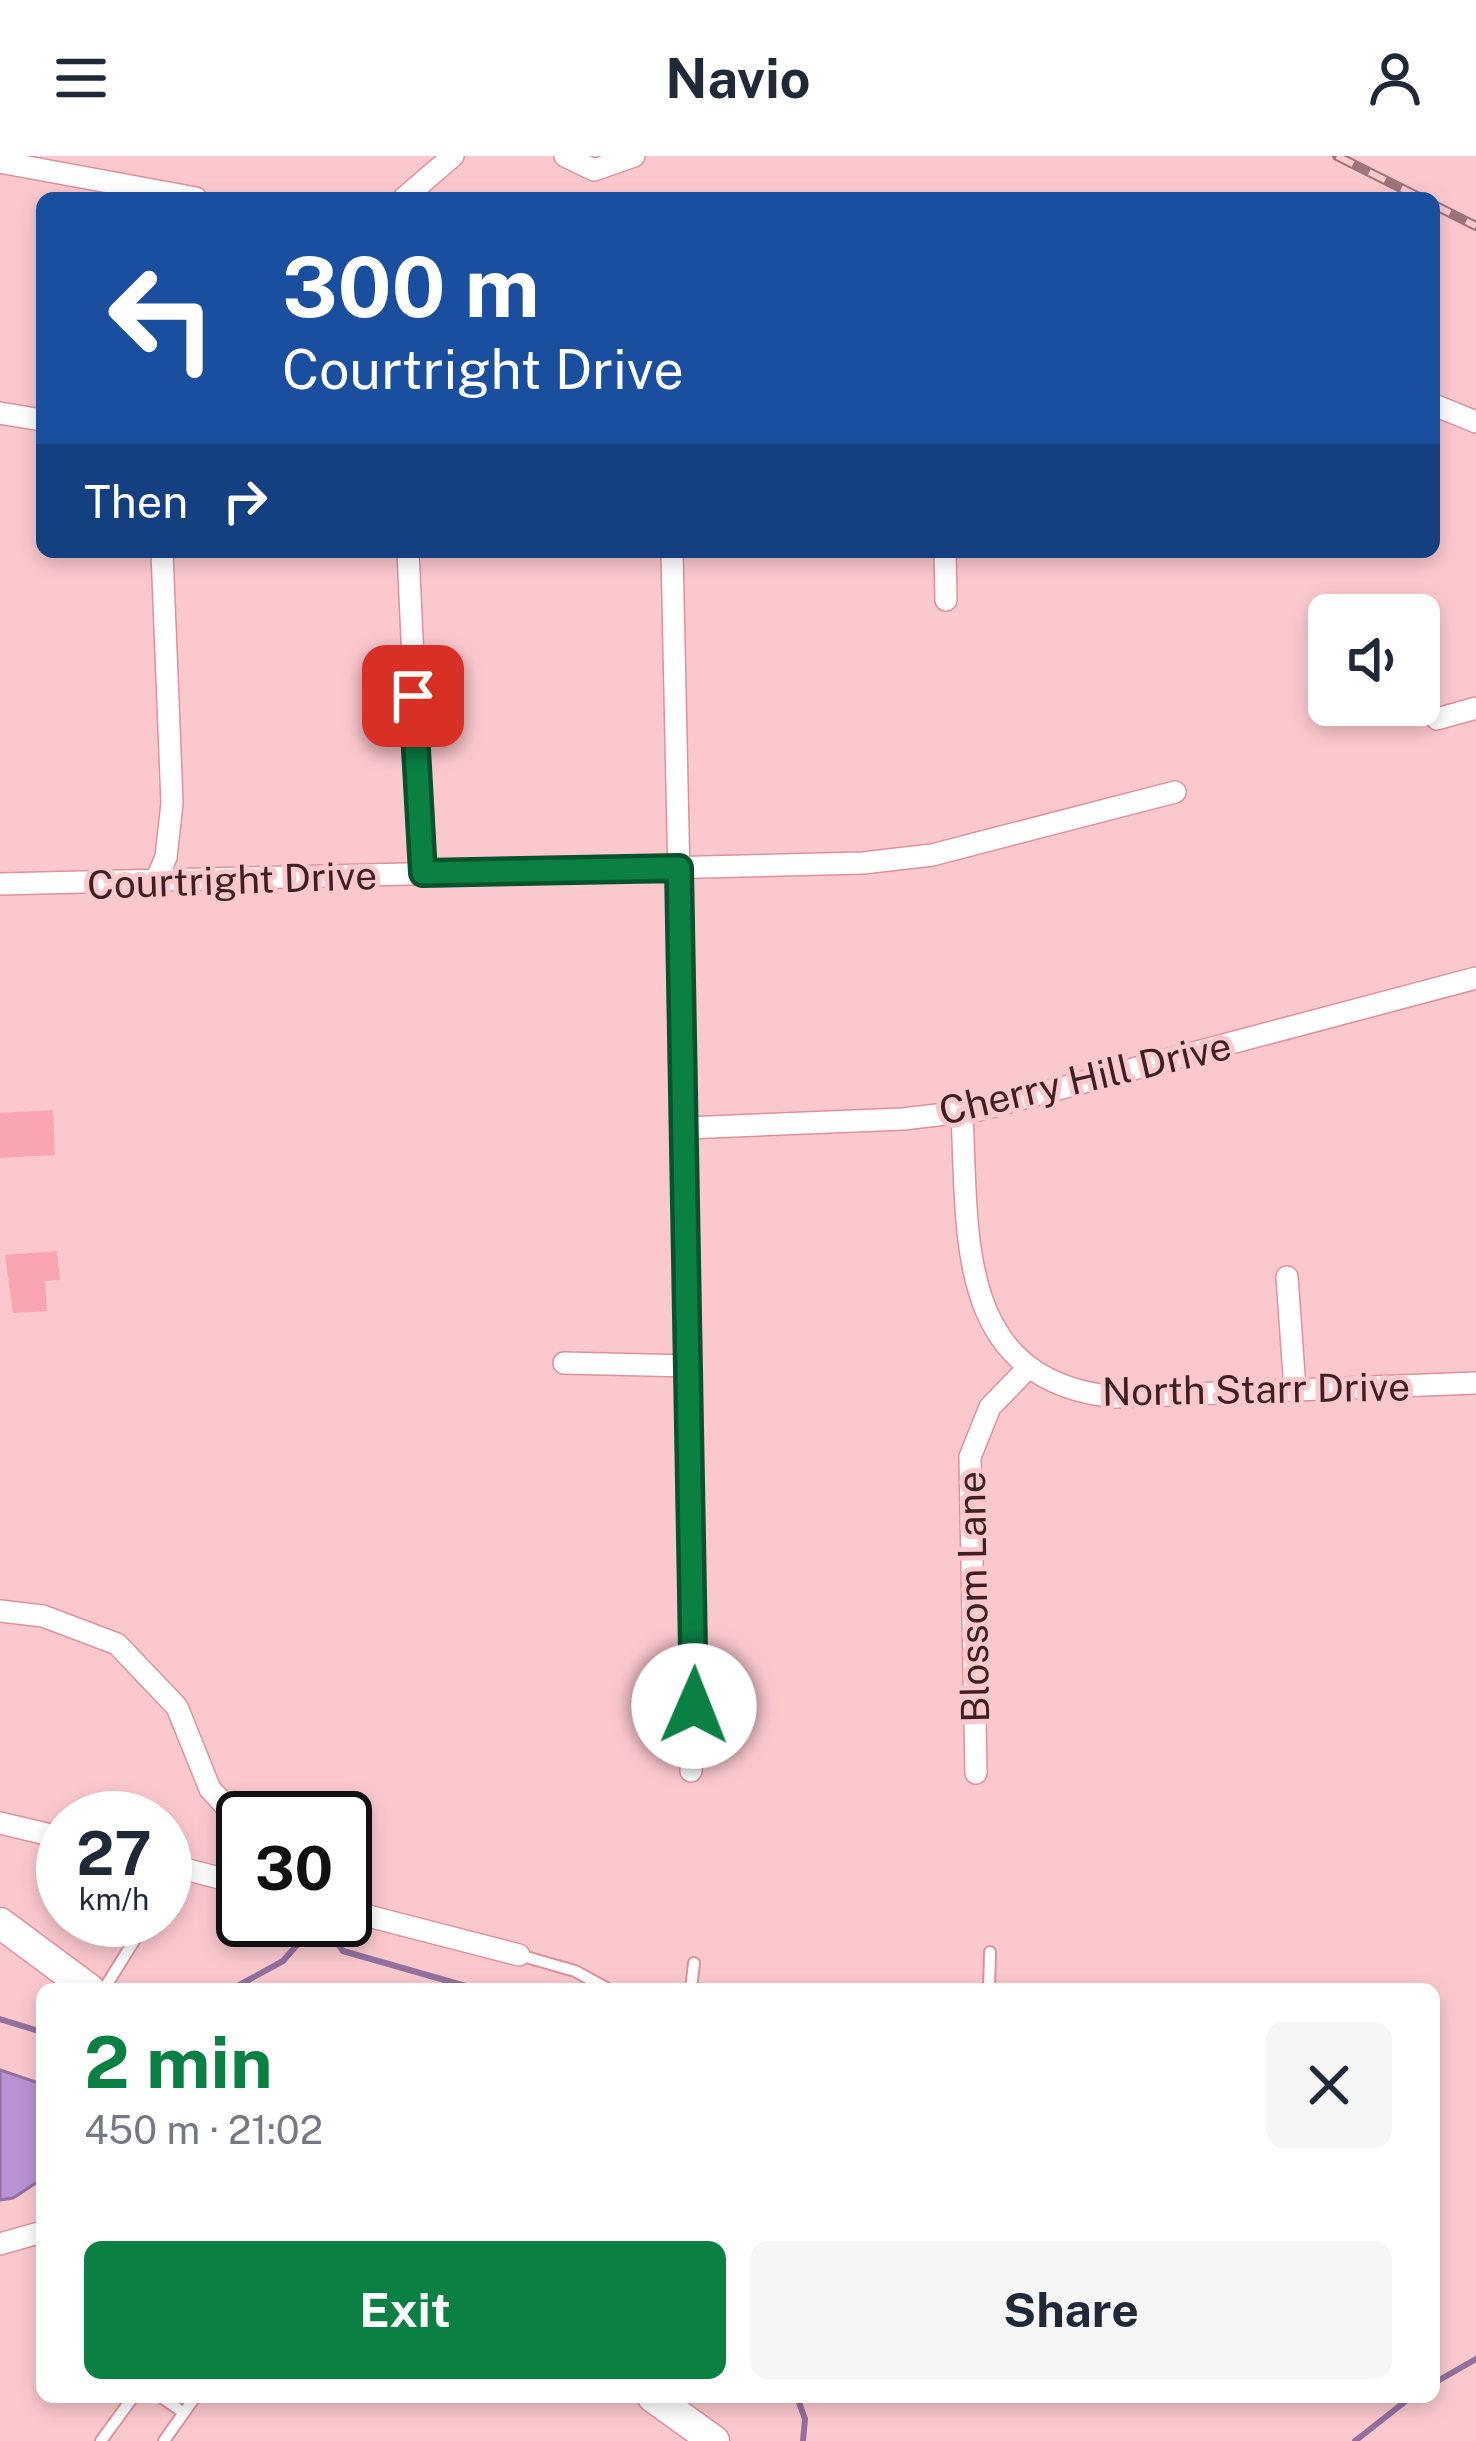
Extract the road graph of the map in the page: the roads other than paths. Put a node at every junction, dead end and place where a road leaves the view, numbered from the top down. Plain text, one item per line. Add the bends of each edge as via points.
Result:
1 (453, 156) edge
2 (565, 156) edge
3 (634, 156) edge
4 (0, 162) edge
5 (163, 192) edge
6 (411, 192) edge
7 (1440, 407) edge
8 (0, 413) edge
9 (36, 419) edge
10 (1476, 422) edge
11 (162, 558) edge
12 (408, 558) edge
13 (672, 558) edge
14 (945, 558) edge
15 (946, 600) dead end
16 (1476, 708) edge
17 (1440, 717) edge
18 (1174, 792) dead end
19 (679, 868) junction
20 (423, 873) junction
21 (155, 883) junction
22 (0, 884) edge
23 (1476, 978) edge
24 (962, 1113) junction
25 (686, 1128) junction
26 (1287, 1277) dead end
27 (565, 1364) dead end
28 (689, 1366) junction
29 (1027, 1369) junction
30 (1476, 1383) edge
31 (1295, 1389) junction
32 (0, 1611) edge
33 (692, 1771) dead end
34 (976, 1773) dead end
35 (216, 1796) edge
36 (0, 1823) edge
37 (36, 1832) edge
38 (372, 1917) edge
39 (0, 1923) edge
40 (130, 1947) edge
41 (990, 1952) dead end
42 (519, 1955) joint
43 (694, 1963) dead end
44 (81, 1983) edge
45 (108, 1983) edge
46 (597, 1983) edge
47 (692, 1983) edge
48 (989, 1983) edge
49 (36, 2234) edge
50 (0, 2244) edge
51 (130, 2403) edge
52 (170, 2403) edge
53 (191, 2403) edge
54 (661, 2403) edge
55 (184, 2413) junction
56 (101, 2441) edge
57 (164, 2441) edge
58 (714, 2441) edge

1 - 6 street
2 - 3 street via 593,170
4 - 5 street
7 - 10 street
8 - 9 street
11 - 21 street via 172,803
12 - 20 street
13 - 19 street
14 - 15 street
16 - 17 street
18 - 19 street, Courtright Drive via 932,855
19 - 20 street, Courtright Drive
19 - 25 street
20 - 21 street, Courtright Drive
21 - 22 street, Courtright Drive
23 - 24 street, Cherry Hill Drive
24 - 25 street, Cherry Hill Drive
24 - 29 street via 978,1285 1002,1342
25 - 28 street
26 - 31 street
27 - 28 street
28 - 33 street
29 - 31 street, North Starr Drive via 1063,1388 1115,1397
29 - 34 street, Blossom Lane via 990,1407 970,1457
30 - 31 street, North Starr Drive
32 - 35 street via 44,1616 117,1644 177,1707
36 - 37 street
38 - 42 street
39 - 44 main road
40 - 45 lane
41 - 48 lane
42 - 46 lane
43 - 47 lane
49 - 50 street
51 - 56 lane
52 - 55 lane
53 - 55 lane
54 - 58 main road
55 - 57 lane

